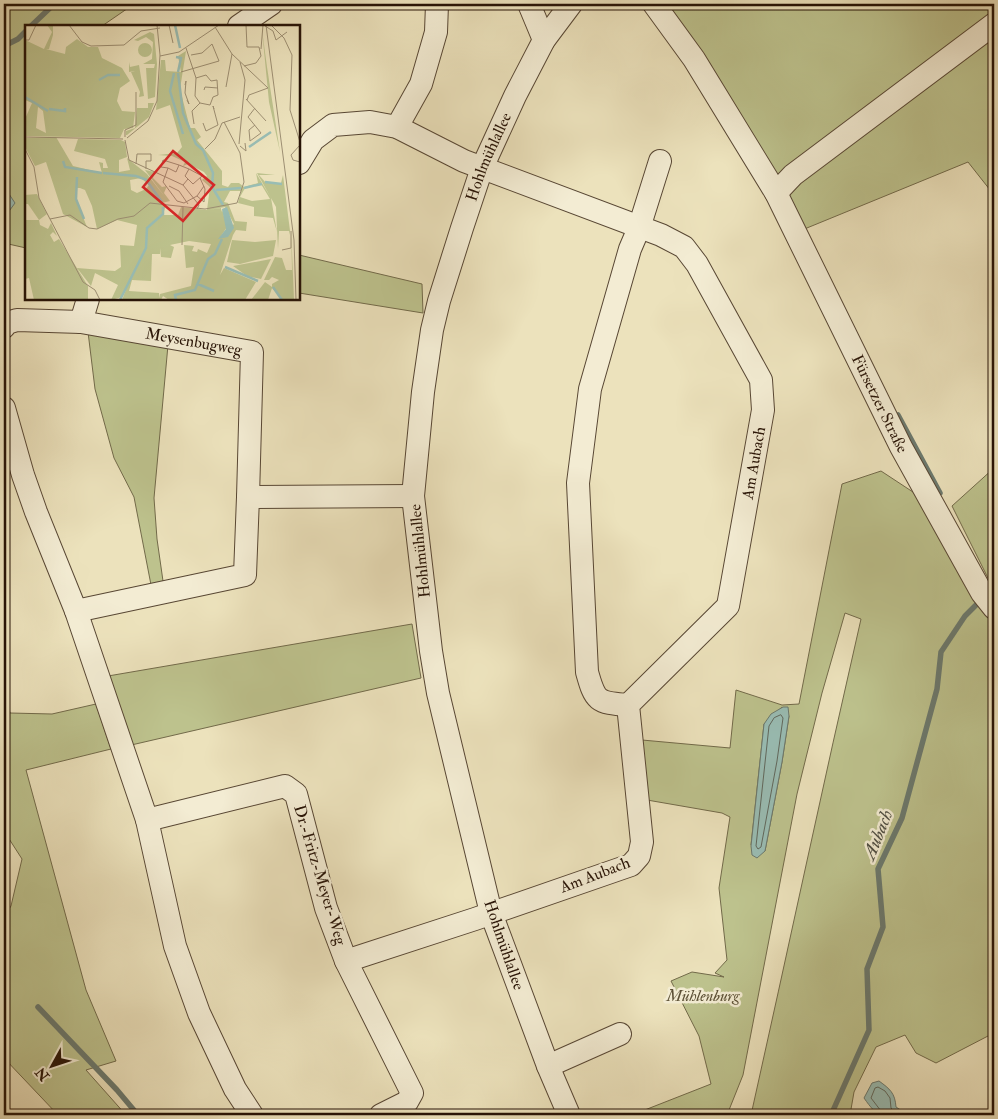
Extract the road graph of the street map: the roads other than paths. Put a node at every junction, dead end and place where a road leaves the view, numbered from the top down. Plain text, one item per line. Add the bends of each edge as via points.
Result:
1 (271, 4) edge
2 (437, 4) edge
3 (529, 4) edge
4 (571, 4) edge
5 (654, 4) edge
6 (994, 24) edge
7 (240, 25) edge
8 (544, 40) junction
9 (397, 127) junction
10 (300, 161) edge
11 (660, 161) dead end
12 (482, 168) junction
13 (776, 193) junction
14 (639, 228) junction
15 (88, 300) edge
16 (81, 322) junction
17 (4, 327) edge
18 (4, 408) edge
19 (413, 496) junction
20 (248, 497) junction
21 (994, 608) edge
22 (76, 612) junction
23 (628, 705) junction
24 (147, 820) junction
25 (491, 913) junction
26 (346, 961) junction
27 (620, 1034) dead end
28 (548, 1066) junction
29 (252, 1115) edge
30 (381, 1115) edge
31 (569, 1115) edge

1 - 7 street
2 - 9 street via 436,32 421,84
3 - 8 street
4 - 8 street, Hohlmühlallee
5 - 13 street, Fürsetzer Straße via 694,59
6 - 13 street via 793,175
8 - 12 street, Hohlmühlallee
9 - 10 street, Am Aubach via 370,122 333,125 313,140
9 - 12 street, Am Aubach
11 - 14 street
12 - 14 street, Am Aubach
12 - 19 street, Hohlmühlallee via 432,330 422,392
13 - 21 street, Fürsetzer Straße via 901,447 982,593
14 - 23 street via 590,389 578,483 587,672 593,692 605,703
14 - 23 street, Am Aubach via 684,247 697,264 761,380 763,410 728,606
15 - 16 street
16 - 17 street, Meysenbugweg via 17,320 7,322
16 - 20 street, Meysenbugweg via 252,352
18 - 22 street via 36,512
19 - 20 street
19 - 25 street, Hohlmühlallee via 438,692
20 - 22 street, Meysenbugweg via 244,575
22 - 24 street
23 - 25 street, Am Aubach via 642,842 639,856 631,865
24 - 26 street, Dr.-Fritz-Meyer-Weg via 285,786 296,794 326,908
24 - 29 street via 175,946 199,1013 235,1089
25 - 26 street, Dr.-Fritz-Meyer-Weg
25 - 28 street, Hohlmühlallee
26 - 30 street, Dr.-Fritz-Meyer-Weg via 412,1093 407,1102
27 - 28 street
28 - 31 street, Hohlmühlallee

